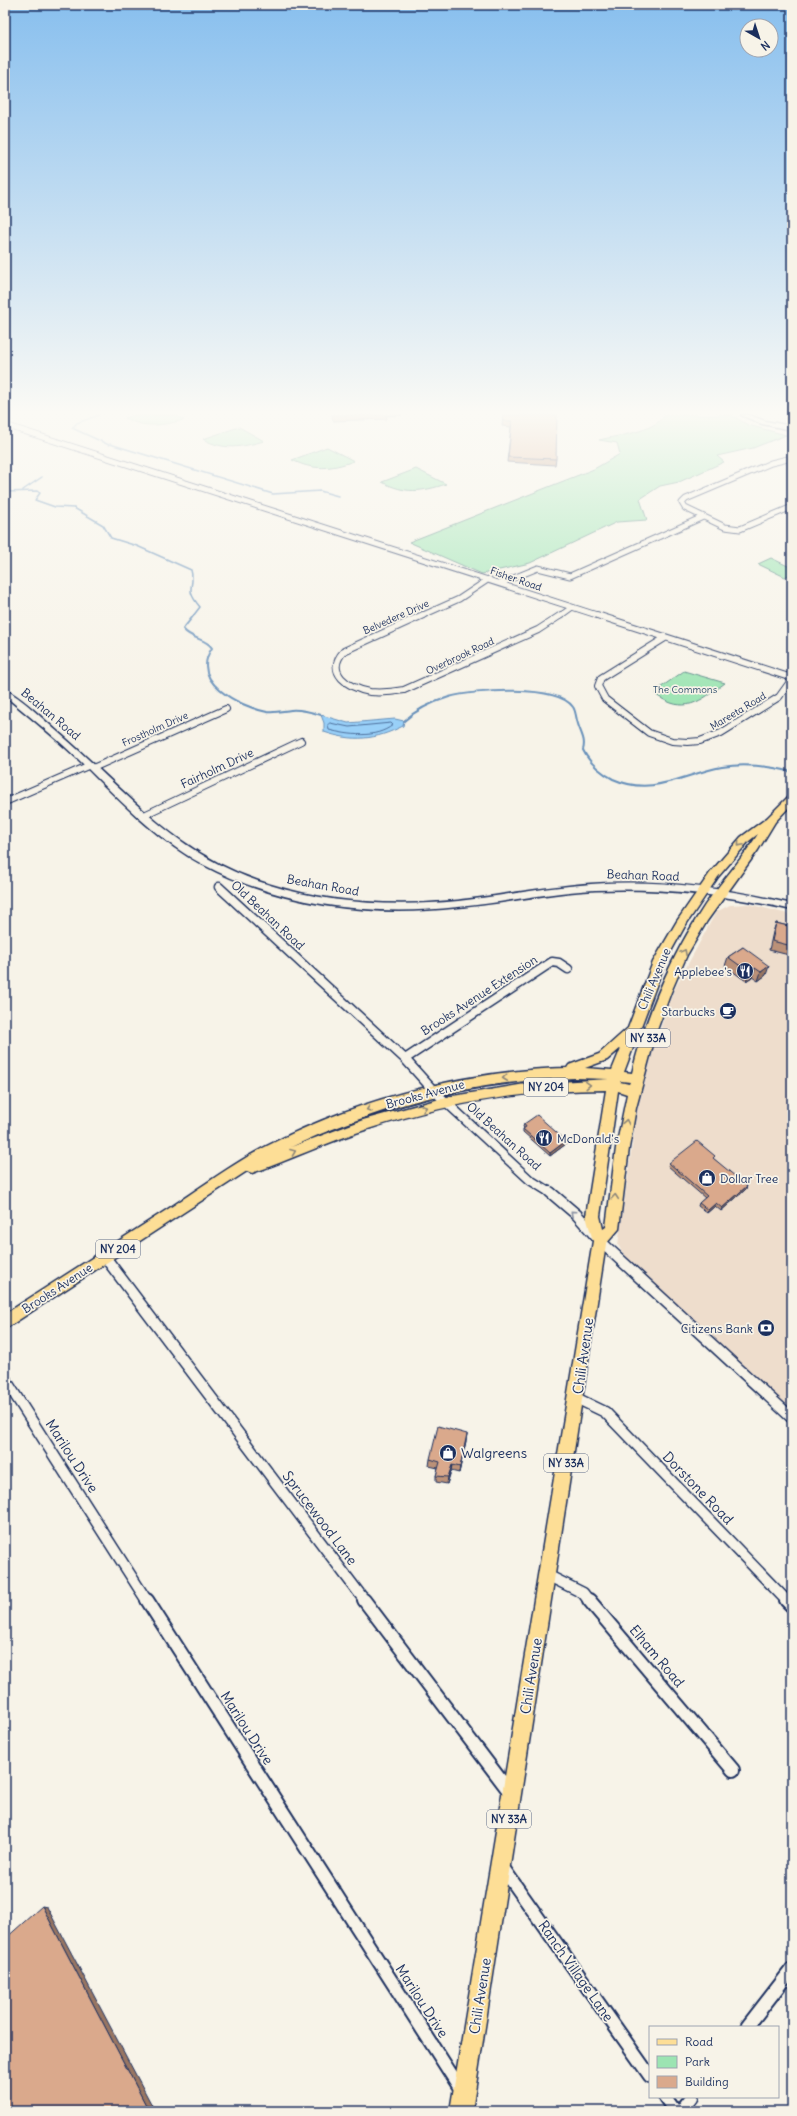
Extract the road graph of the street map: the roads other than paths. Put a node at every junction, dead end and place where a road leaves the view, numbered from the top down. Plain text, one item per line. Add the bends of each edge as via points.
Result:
1 (284, 514) edge
2 (696, 514) edge
3 (778, 514) edge
4 (703, 517) junction
5 (490, 579) junction
6 (501, 583) junction
7 (571, 608) junction
8 (665, 638) junction
9 (792, 679) edge
10 (349, 684) joint
11 (5, 692) edge
12 (226, 709) dead end
13 (301, 741) dead end
14 (91, 767) junction
15 (792, 798) edge
16 (5, 802) edge
17 (142, 816) junction
18 (771, 820) junction
19 (219, 886) dead end
20 (703, 890) junction
21 (718, 893) junction
22 (792, 907) edge
23 (568, 969) dead end
24 (633, 1030) junction
25 (405, 1059) junction
26 (558, 1072) junction
27 (615, 1080) junction
28 (634, 1084) junction
29 (433, 1090) junction
30 (447, 1102) junction
31 (230, 1176) junction
32 (600, 1241) junction
33 (105, 1257) junction
34 (5, 1322) edge
35 (5, 1379) edge
36 (576, 1398) junction
37 (792, 1418) edge
38 (547, 1575) junction
39 (792, 1606) edge
40 (733, 1770) dead end
41 (512, 1795) junction
42 (501, 1866) junction
43 (792, 1969) edge
44 (748, 2026) edge
45 (649, 2075) edge
46 (666, 2098) edge
47 (691, 2098) edge
48 (462, 2102) edge
49 (675, 2111) edge
50 (681, 2111) edge

1 - 5 street, Fisher Road
2 - 4 street
3 - 4 street via 740,529 730,528
4 - 6 street via 570,576 538,568
5 - 6 street, Fisher Road
5 - 10 street, Belvedere Drive via 459,599 344,651 336,663 337,670
6 - 7 street, Fisher Road
7 - 8 street, Fisher Road
7 - 10 street, Overbrook Road via 538,630 414,687 377,692
8 - 9 street, Fisher Road
8 - 9 street, Mareeta Road via 601,678 598,686 605,699 642,729 658,738 688,742 711,738 779,697
11 - 14 street, Beahan Road via 61,738
12 - 14 street, Frostholm Drive
13 - 17 street, Fairholm Drive
14 - 16 street, Frostholm Drive
14 - 17 street, Beahan Road
15 - 18 main road, Chili Avenue / NY 33A
17 - 20 street, Beahan Road via 189,853 225,872 254,884 328,901 407,907 458,904 565,888 596,886
18 -> 20 main road, Chili Avenue / NY 33A via 745,838
18 - 21 main road, Chili Avenue / NY 33A via 758,845
19 - 25 street, Old Beahan Road
20 - 21 street, Beahan Road
20 - 24 main road, Chili Avenue / NY 33A via 659,962
21 - 22 street, Beahan Road
28 -> 21 main road, Chili Avenue / NY 33A via 666,986
23 - 25 street, Brooks Avenue Extension via 552,962
24 - 26 main road, NY 204 via 603,1057
24 - 27 main road, Chili Avenue / NY 33A
25 - 29 street, Old Beahan Road
26 - 27 main road, Brooks Avenue via 598,1072
26 -> 29 main road, Brooks Avenue / NY 204 via 479,1080
27 - 28 main road, Brooks Avenue / NY 204
30 -> 27 main road, Brooks Avenue / NY 204 via 525,1089
27 - 32 main road, Chili Avenue / NY 33A via 593,1216
32 -> 28 main road, Chili Avenue / NY 33A via 612,1229 617,1175
29 - 30 street, Old Beahan Road
29 -> 31 main road, Brooks Avenue / NY 204 via 356,1113 293,1139 252,1160
31 -> 30 main road, Brooks Avenue / NY 204 via 363,1125
32 -> 30 street, Old Beahan Road via 541,1184 530,1180
31 - 33 main road, Brooks Avenue / NY 204
32 - 36 main road, Chili Avenue / NY 33A
32 - 37 street, Old Beahan Road
33 - 34 main road, Brooks Avenue / NY 204
33 - 41 street, Sprucewood Lane
35 - 48 street, Marilou Drive
36 - 38 main road, Chili Avenue / NY 33A
36 - 39 street, Dorstone Road via 605,1412
38 - 40 street, Elham Road via 583,1593
38 - 41 main road, Chili Avenue / NY 33A
41 - 42 main road, Chili Avenue / NY 33A
42 - 45 street, Ranch Village Lane
42 - 48 main road, Chili Avenue / NY 33A
43 - 44 street
46 - 49 street
47 - 50 street

